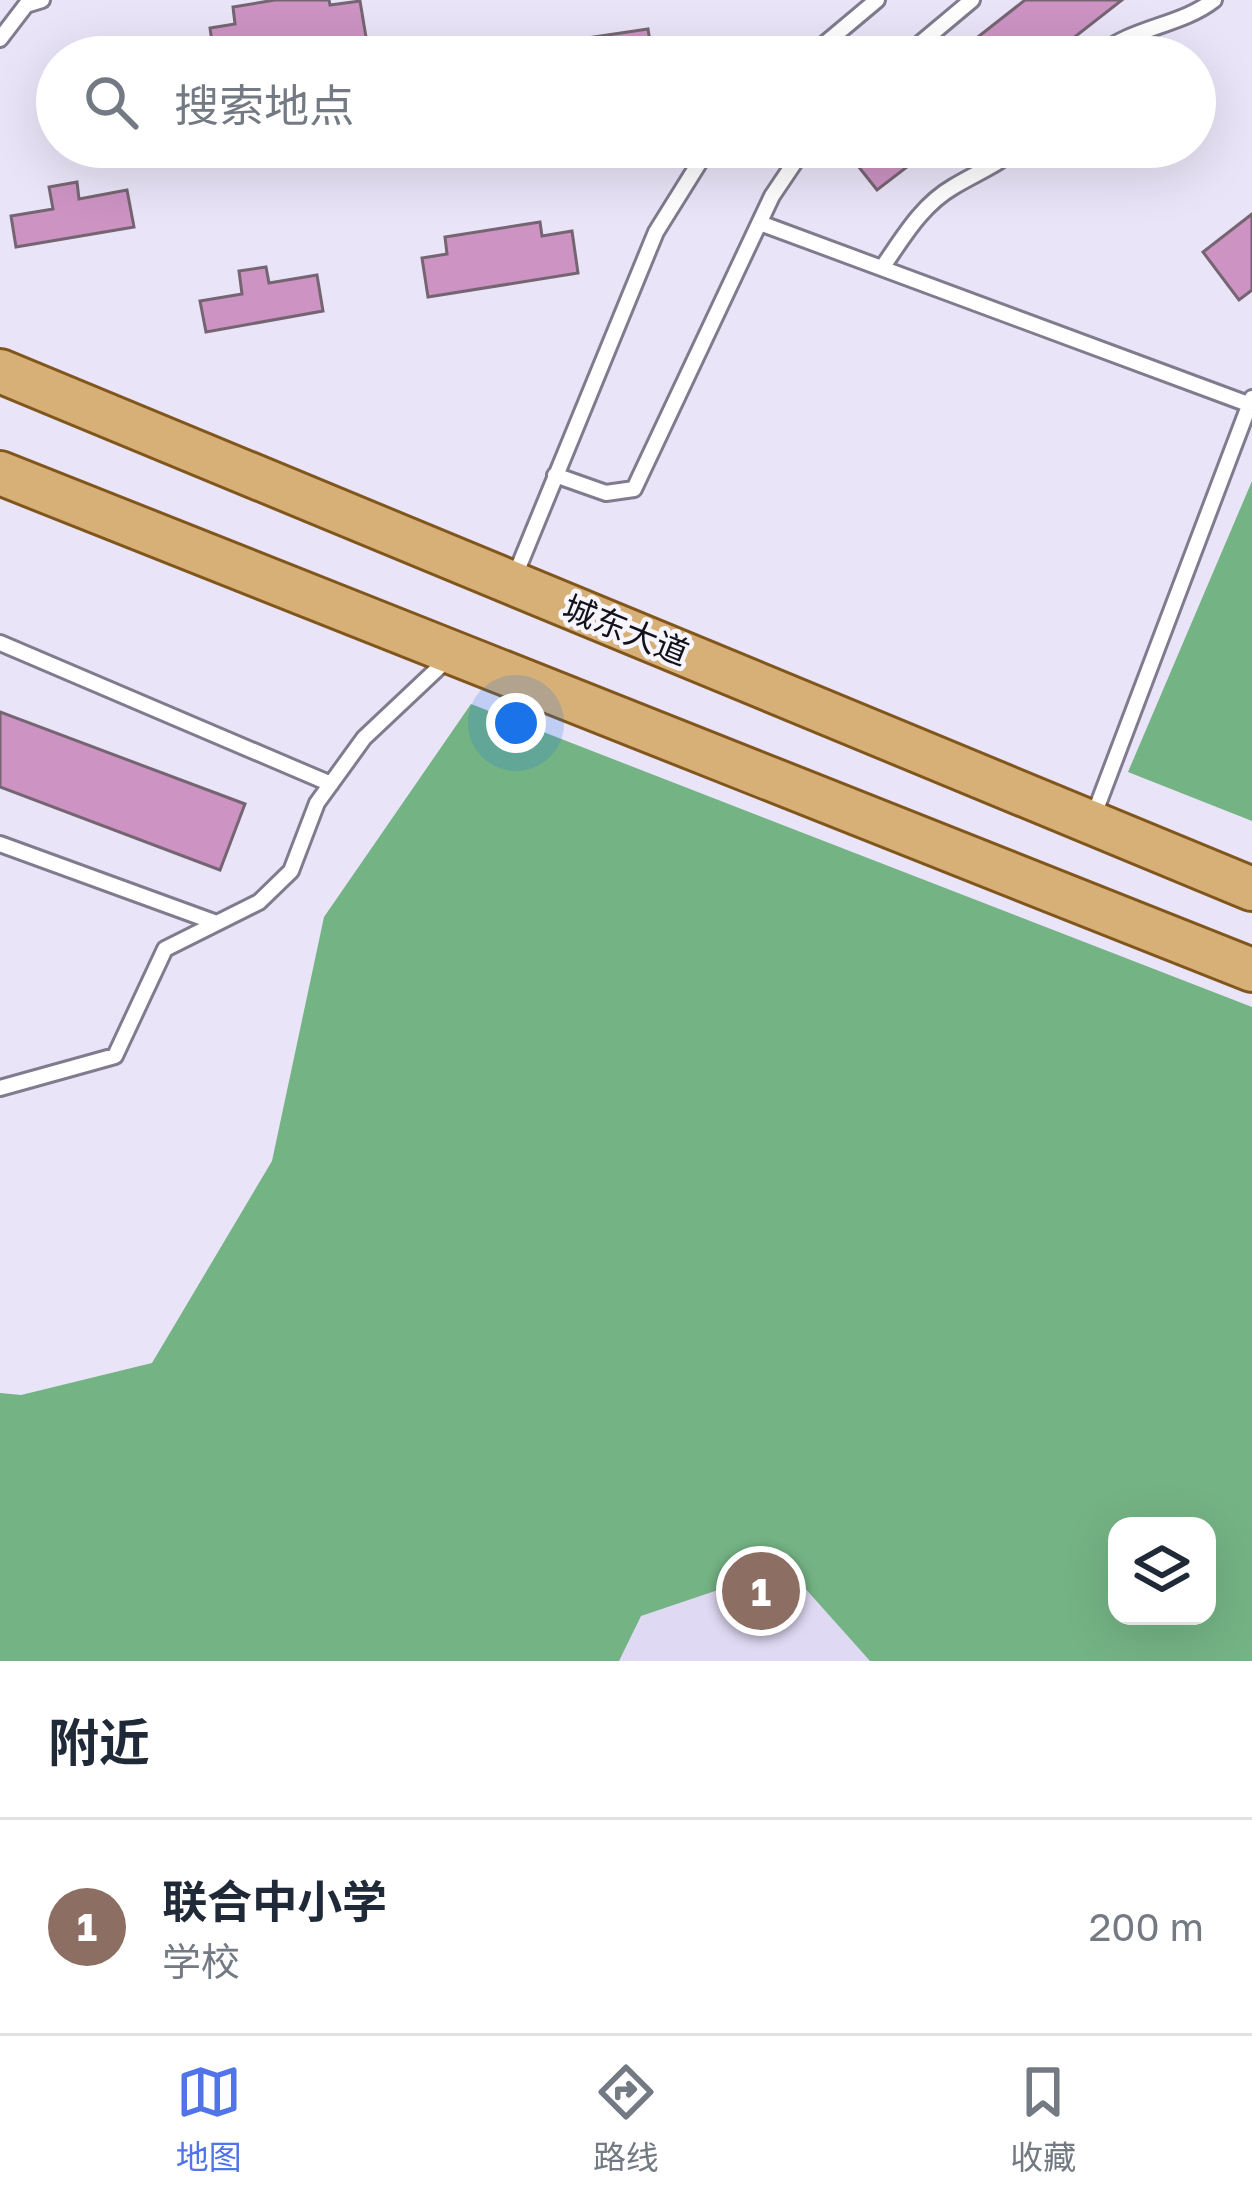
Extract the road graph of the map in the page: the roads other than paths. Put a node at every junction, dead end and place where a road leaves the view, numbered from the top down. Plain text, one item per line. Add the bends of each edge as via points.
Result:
1 (42, 0) edge
2 (877, 0) edge
3 (972, 0) edge
4 (1214, 0) edge
5 (834, 36) edge
6 (929, 36) edge
7 (1135, 36) edge
8 (0, 39) edge
9 (696, 168) edge
10 (793, 168) edge
11 (991, 168) edge
12 (760, 223) junction
13 (884, 265) junction
14 (0, 371) edge
15 (1250, 401) edge
16 (0, 473) edge
17 (555, 475) junction
18 (512, 583) junction
19 (0, 643) edge
20 (453, 653) junction
21 (331, 784) junction
22 (1091, 823) junction
23 (0, 844) edge
24 (1252, 889) edge
25 (214, 922) junction
26 (1252, 970) edge
27 (0, 1088) edge

1 - 8 lane via 26,5
2 - 5 lane
3 - 6 lane
4 - 7 lane via 1190,19
9 - 17 lane via 656,232
10 - 12 lane
11 - 13 lane via 917,217
12 - 13 lane
12 - 17 lane via 634,489 606,493
13 - 15 lane
14 - 18 main road, 城东大道
15 - 22 lane
16 - 20 main road
17 - 18 lane
18 - 22 main road, 城东大道
19 - 21 lane
20 - 21 lane via 364,738
20 - 26 main road
21 - 25 lane via 291,872 260,902
22 - 24 main road, 城东大道
23 - 25 lane
25 - 27 lane via 165,949 115,1056

